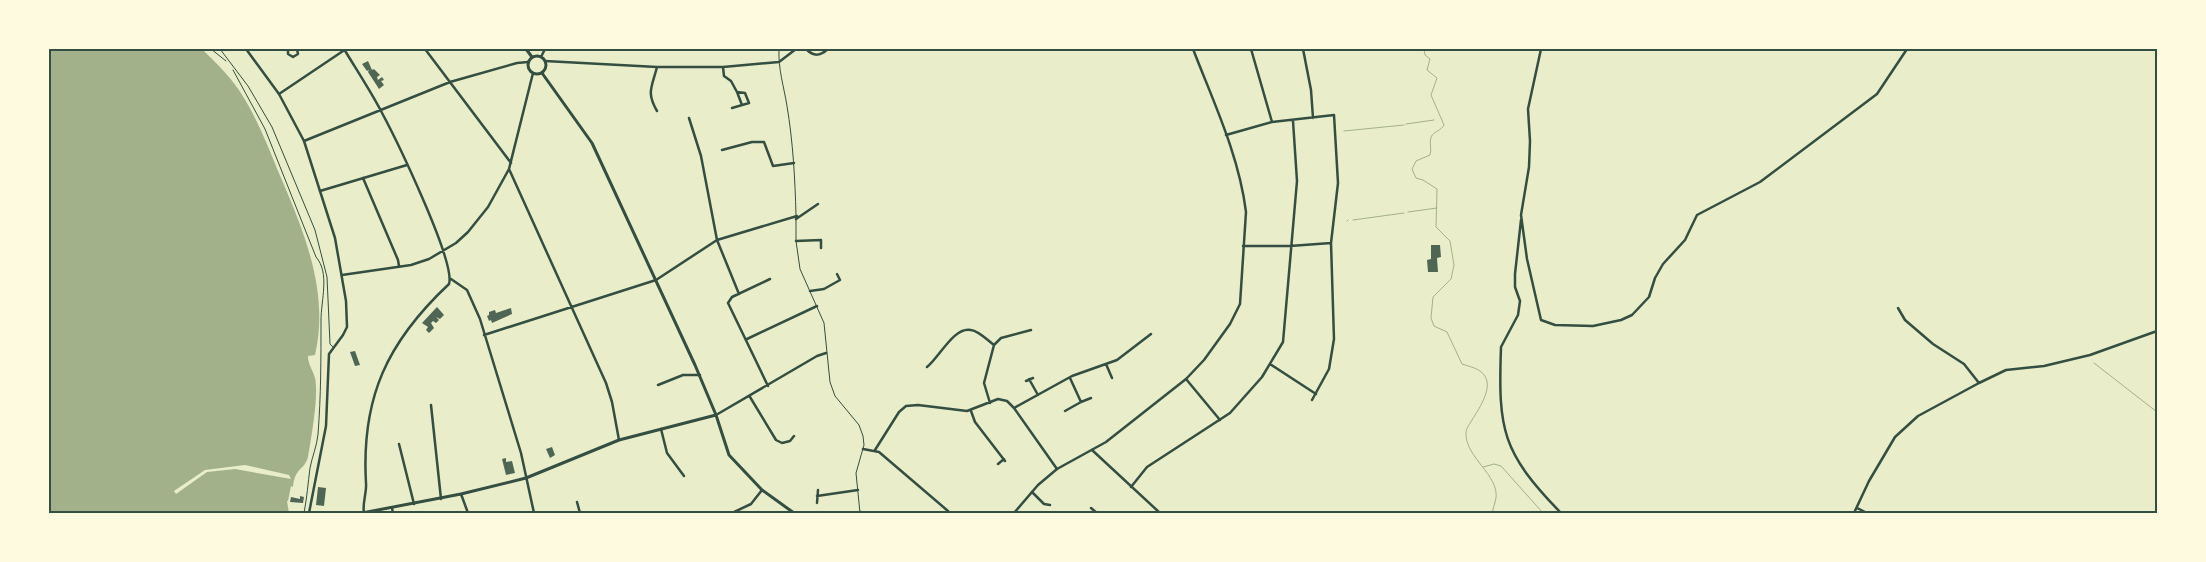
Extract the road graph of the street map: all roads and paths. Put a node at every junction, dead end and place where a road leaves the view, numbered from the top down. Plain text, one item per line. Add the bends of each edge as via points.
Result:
1 (211, 49) edge
2 (220, 49) edge
3 (246, 49) edge
4 (288, 49) edge
5 (297, 49) edge
6 (345, 49) edge
7 (425, 49) edge
8 (526, 49) edge
9 (545, 49) edge
10 (779, 49) edge
11 (796, 49) edge
12 (806, 49) edge
13 (828, 49) edge
14 (1192, 49) edge
15 (1251, 49) edge
16 (1303, 49) edge
17 (1541, 49) edge
18 (1907, 49) edge
19 (532, 57) junction
20 (541, 57) junction
21 (226, 61) dead end
22 (545, 61) junction
23 (528, 62) junction
24 (778, 62) junction
25 (657, 67) junction
26 (723, 67) junction
27 (232, 68) dead end
28 (542, 72) junction
29 (533, 73) junction
30 (450, 82) junction
31 (737, 92) junction
32 (279, 94) junction
33 (742, 105) junction
34 (732, 108) dead end
35 (380, 110) junction
36 (657, 111) dead end
37 (689, 118) dead end
38 (1313, 118) junction
39 (1293, 121) junction
40 (1272, 122) junction
41 (1226, 135) junction
42 (304, 142) junction
43 (722, 150) dead end
44 (511, 163) junction
45 (794, 163) junction
46 (407, 166) junction
47 (509, 169) junction
48 (362, 178) junction
49 (320, 191) junction
50 (818, 204) dead end
51 (1521, 215) junction
52 (796, 218) junction
53 (717, 240) junction
54 (796, 241) junction
55 (1331, 243) junction
56 (1243, 246) junction
57 (1290, 246) junction
58 (821, 248) dead end
59 (443, 252) junction
60 (399, 266) junction
61 (837, 274) dead end
62 (342, 275) junction
63 (450, 278) junction
64 (770, 279) dead end
65 (656, 280) junction
66 (810, 292) junction
67 (739, 294) junction
68 (817, 306) junction
69 (572, 307) junction
70 (1898, 308) dead end
71 (1031, 330) dead end
72 (2157, 330) edge
73 (1151, 334) dead end
74 (484, 335) junction
75 (747, 339) junction
76 (994, 344) junction
77 (333, 347) junction
78 (826, 353) junction
79 (1106, 364) junction
80 (1270, 364) junction
81 (927, 367) dead end
82 (700, 375) junction
83 (1033, 378) dead end
84 (1070, 378) junction
85 (1112, 378) dead end
86 (1186, 379) junction
87 (664, 382) junction
88 (1979, 383) junction
89 (658, 385) dead end
90 (768, 386) junction
91 (666, 388) dead end
92 (1316, 394) junction
93 (1038, 395) junction
94 (750, 397) junction
95 (1091, 398) dead end
96 (1312, 400) dead end
97 (990, 402) junction
98 (1081, 402) junction
99 (431, 405) dead end
100 (1014, 408) junction
101 (971, 411) junction
102 (1065, 411) dead end
103 (716, 415) junction
104 (1220, 420) junction
105 (660, 428) junction
106 (794, 436) dead end
107 (619, 440) junction
108 (399, 444) dead end
109 (863, 449) junction
110 (875, 450) junction
111 (1092, 450) junction
112 (998, 464) dead end
113 (1057, 469) junction
114 (684, 476) dead end
115 (526, 478) junction
116 (1131, 487) junction
117 (762, 490) junction
118 (818, 490) dead end
119 (858, 490) junction
120 (1032, 492) junction
121 (461, 494) junction
122 (817, 496) junction
123 (441, 499) junction
124 (577, 502) dead end
125 (817, 503) dead end
126 (414, 504) junction
127 (1051, 505) dead end
128 (392, 508) junction
129 (1091, 508) dead end
130 (1857, 508) junction
131 (948, 511) dead end
132 (304, 513) edge
133 (309, 513) edge
134 (363, 513) edge
135 (393, 513) edge
136 (468, 513) edge
137 (534, 513) edge
138 (580, 513) edge
139 (732, 513) edge
140 (792, 513) edge
141 (860, 513) edge
142 (870, 513) edge
143 (1014, 513) edge
144 (1098, 513) edge
145 (1160, 513) edge
146 (1561, 513) edge
147 (1854, 513) edge
148 (1867, 513) edge

1 - 21 path
2 - 77 lane via 248,86 272,127 314,230 326,273 330,344
3 - 32 street
4 - 5 street via 288,54 293,57 298,54
6 - 32 street
6 - 35 street
7 - 30 street
8 - 19 main road
9 - 20 street
10 - 24 lane
11 - 24 street
12 - 13 street via 819,55
14 - 41 street
15 - 40 street
16 - 38 street
17 - 51 street via 1528,108 1529,168
18 - 51 street via 1877,94 1760,182 1697,215 1685,240 1655,278 1649,297 1627,318 1585,326 1555,325 1541,320
19 - 20 main road
19 - 23 main road
20 - 22 main road
22 - 25 street
22 - 28 main road
23 - 29 main road
23 - 30 street via 517,62
24 - 26 street
24 - 45 lane
25 - 26 street
25 - 36 street via 650,90 650,99
26 - 31 street via 724,76
27 - 132 path via 265,129 320,262 323,278 318,436 310,466
28 - 29 main road
28 - 65 main road via 592,143
29 - 44 street
30 - 35 street
30 - 44 street
31 - 33 street
31 - 33 street via 744,92 750,103
32 - 42 street
33 - 34 street
35 - 42 street
35 - 46 street
37 - 53 street via 697,140
38 - 39 street
38 - 55 street via 1334,116 1338,183
39 - 40 street
39 - 57 street via 1297,181
40 - 41 street
41 - 56 street via 1244,197
42 - 49 street
43 - 45 street via 764,142 773,166
44 - 47 street
45 - 52 lane
46 - 48 street
46 - 59 street
47 - 59 street via 480,218
47 - 69 street
48 - 49 street
48 - 60 street
49 - 62 street via 335,238
50 - 52 street
51 - 146 street via 1515,274 1520,307 1516,323 1501,347 1501,419 1520,466
52 - 53 street
52 - 54 lane
53 - 65 street
53 - 67 street
54 - 58 street via 821,240
54 - 66 lane via 800,269
55 - 57 street
55 - 92 street via 1334,339 1329,369
56 - 57 street
56 - 86 street via 1240,304 1230,324
57 - 80 street via 1283,342
59 - 60 street via 424,261
59 - 63 street
60 - 62 street
61 - 66 street via 840,280
62 - 77 street via 346,327
63 - 74 street via 467,290 473,300
63 - 134 street via 418,314 377,383 366,442
64 - 67 street
65 - 69 street
65 - 82 main road
66 - 68 lane
67 - 75 street via 728,303
68 - 75 street
68 - 78 lane via 824,323
69 - 74 street
69 - 107 street via 606,382
70 - 88 street via 1905,320 1964,364
71 - 76 street via 1001,338
72 - 88 street via 2090,354 2044,366 2006,370
73 - 79 street via 1117,360
74 - 115 street
75 - 90 street
76 - 81 street via 974,331 962,331 954,336 934,364
76 - 97 street via 984,384
77 - 133 street via 329,354 326,426
78 - 90 street
78 - 109 lane via 835,396 859,425
79 - 84 street
79 - 85 street
80 - 92 street
80 - 104 street via 1230,413
82 - 87 street via 683,375
82 - 103 main road
83 - 93 street via 1028,380
84 - 93 street
84 - 98 street
86 - 104 street
86 - 111 street
87 - 89 street
87 - 91 street
88 - 130 street via 1918,416 1900,432 1873,473
90 - 94 street
92 - 96 street
93 - 100 street
94 - 103 street
94 - 106 street via 776,440 782,443
95 - 98 street
97 - 100 street via 1003,400
97 - 101 street
98 - 102 street
99 - 123 street
100 - 113 street
101 - 110 street via 906,406
101 - 112 street via 974,422 1005,460
103 - 105 main road
103 - 117 main road via 729,455
104 - 116 street via 1147,467
105 - 107 main road
105 - 114 street via 667,453
107 - 115 main road
108 - 126 street
109 - 110 street
109 - 119 lane via 856,472
110 - 131 street
111 - 113 street
111 - 116 street
113 - 120 street
115 - 121 main road
115 - 137 street
116 - 145 street
117 - 139 street via 752,504
117 - 140 main road
118 - 122 street
119 - 122 street
119 - 141 lane
120 - 127 street via 1044,504
120 - 143 street
121 - 123 main road
121 - 136 street
122 - 125 street
123 - 126 main road
124 - 138 street
126 - 128 main road
128 - 134 main road
128 - 135 street
129 - 144 street
130 - 147 street
130 - 148 street
141 - 142 street

